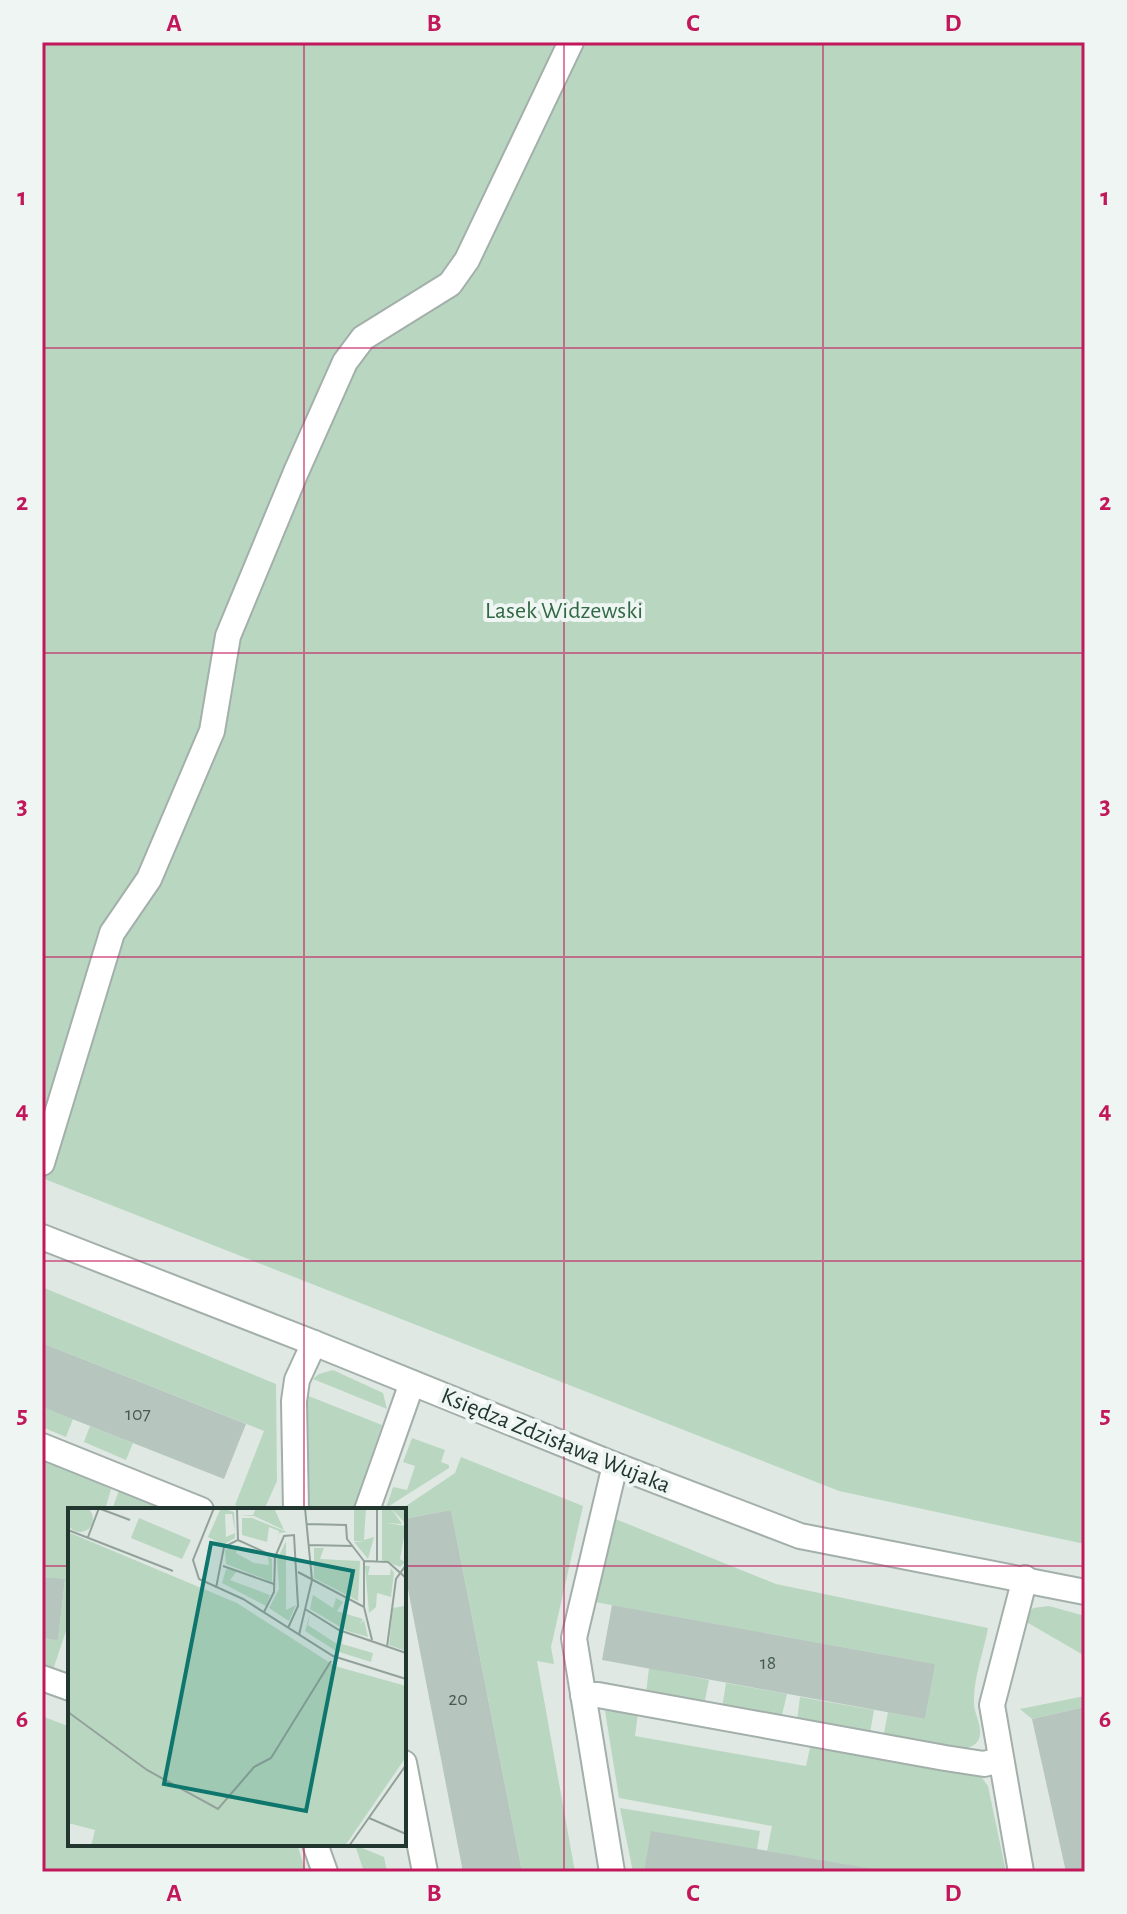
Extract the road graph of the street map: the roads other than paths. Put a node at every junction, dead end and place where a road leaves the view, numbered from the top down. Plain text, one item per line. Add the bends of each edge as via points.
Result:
1 (571, 42) edge
2 (42, 1163) edge
3 (42, 1237) edge
4 (314, 1343) junction
5 (412, 1383) junction
6 (42, 1446) edge
7 (615, 1465) junction
8 (196, 1508) edge
9 (296, 1508) edge
10 (368, 1508) edge
11 (1025, 1578) junction
12 (1085, 1592) edge
13 (42, 1678) edge
14 (68, 1687) edge
15 (583, 1695) junction
16 (1000, 1760) junction
17 (406, 1783) edge
18 (410, 1822) edge
19 (316, 1846) edge
20 (325, 1872) edge
21 (425, 1872) edge
22 (612, 1872) edge
23 (1021, 1872) edge

1 - 2 street via 467,260 450,284 363,338 345,362 228,636 212,731 149,879 112,933
3 - 4 street, Księdza Zdzisława Wujaka
4 - 5 street, Księdza Zdzisława Wujaka
4 - 9 street via 297,1380 294,1401
5 - 7 street, Księdza Zdzisława Wujaka
5 - 10 street
6 - 8 street
7 - 11 street, Księdza Zdzisława Wujaka via 800,1536
7 - 15 street via 574,1638
11 - 12 street, Księdza Zdzisława Wujaka
11 - 16 street via 992,1705
13 - 14 street
15 - 16 street via 945,1758 984,1764
15 - 22 street
16 - 23 street
17 - 18 street
18 - 21 street
19 - 20 street

